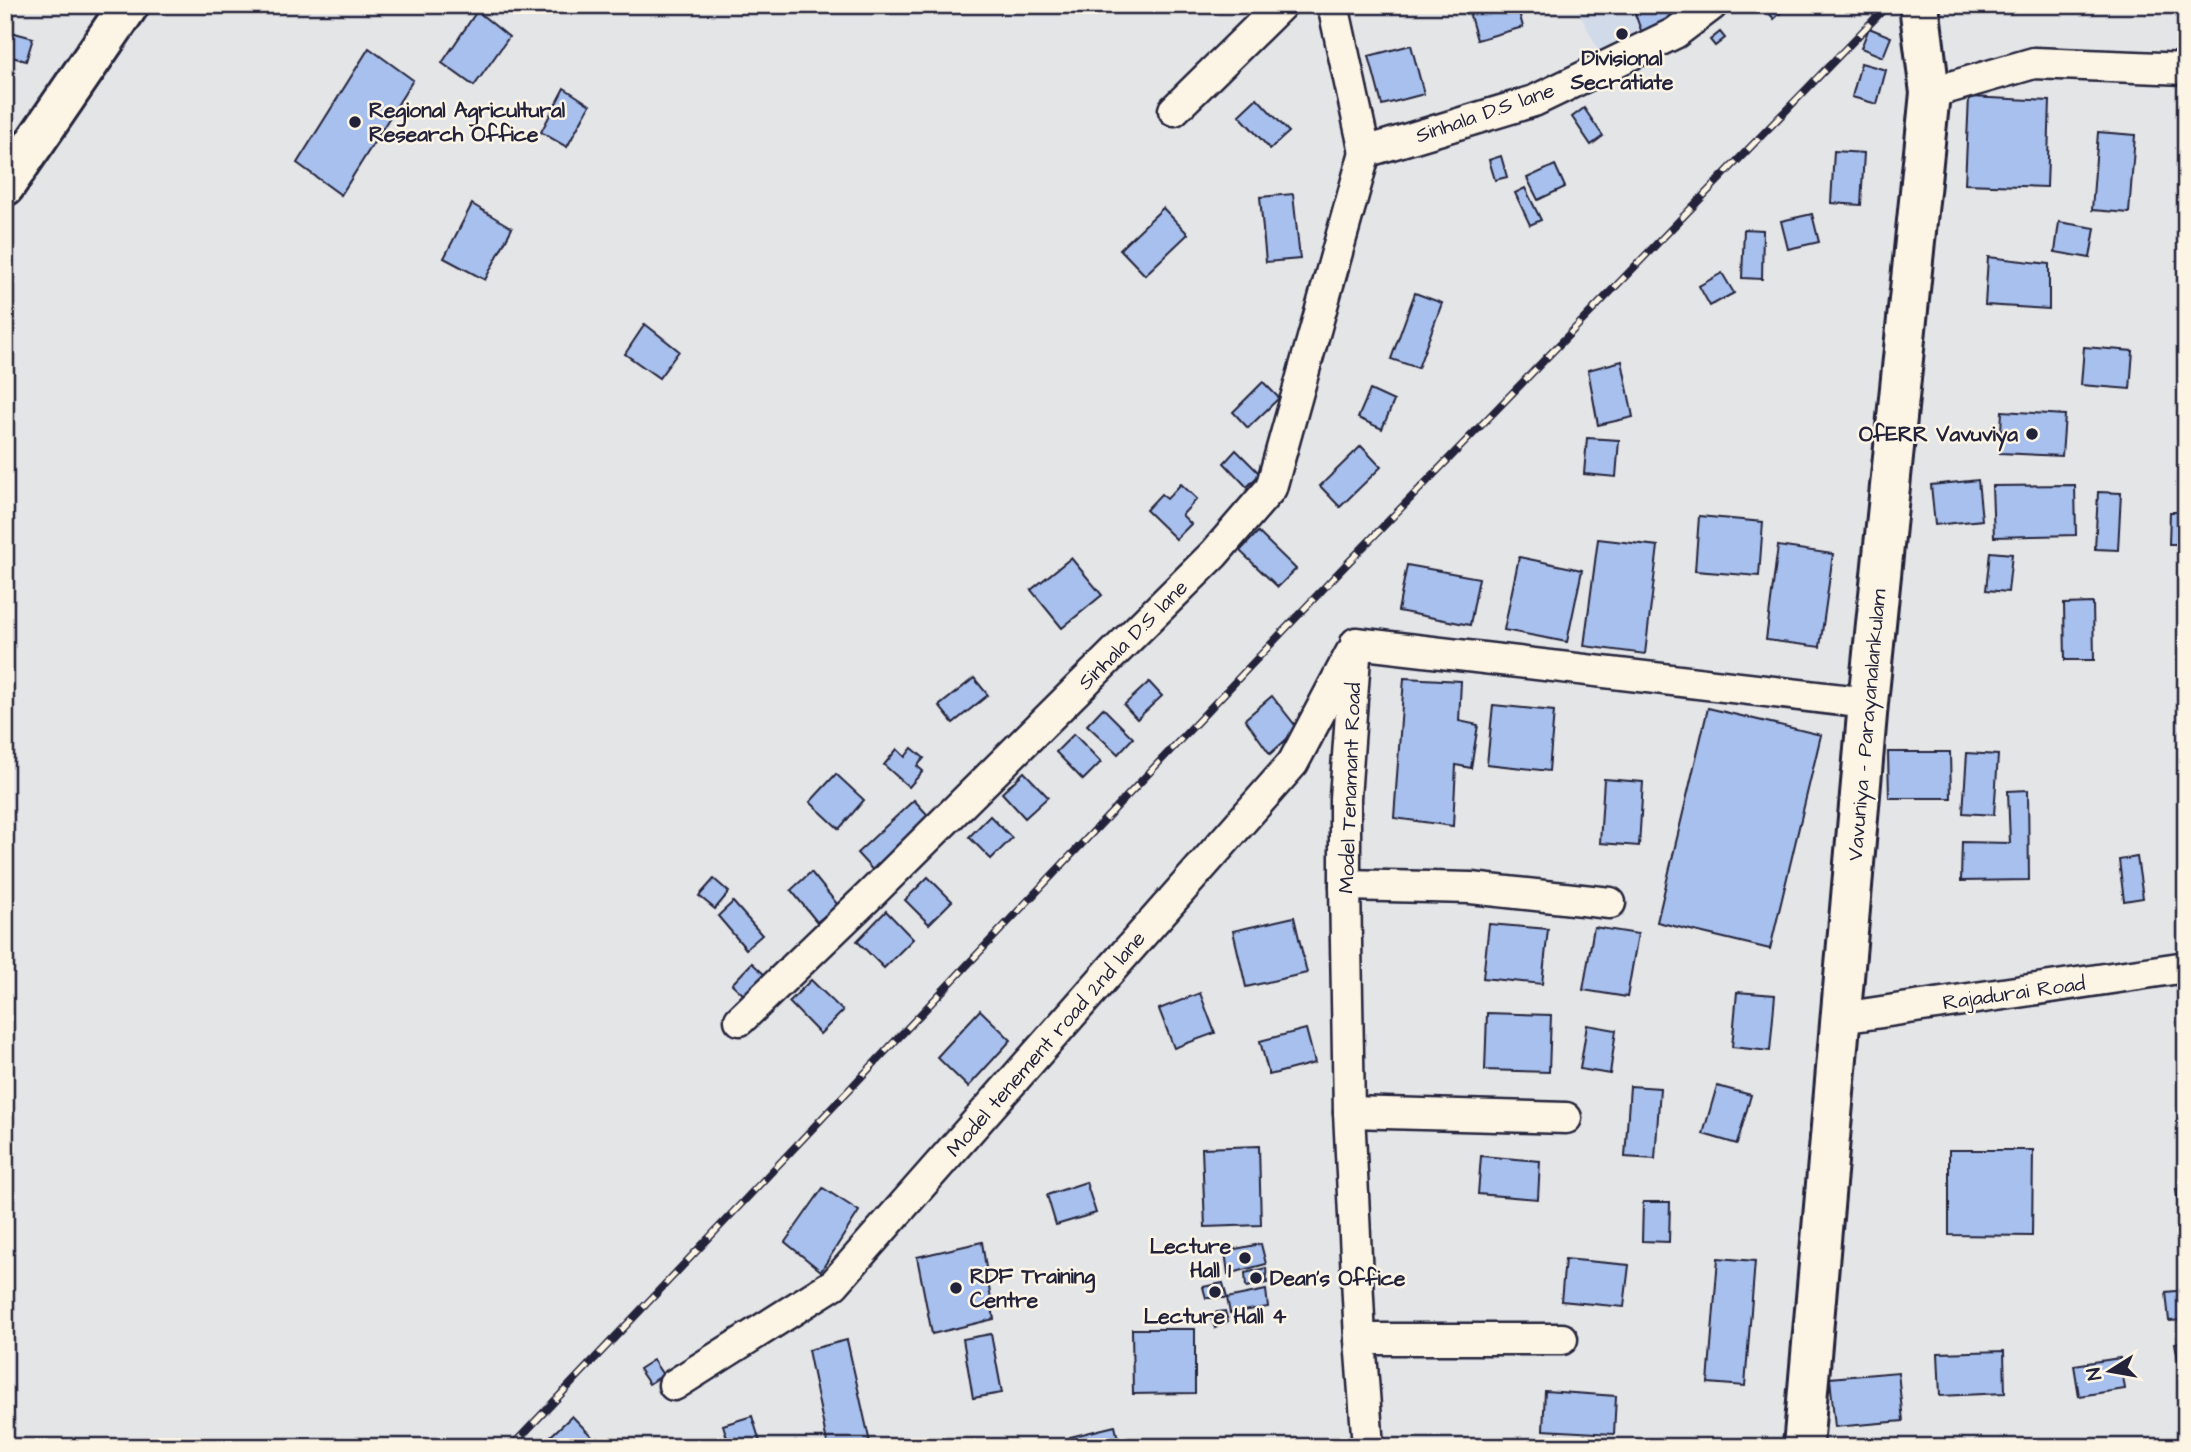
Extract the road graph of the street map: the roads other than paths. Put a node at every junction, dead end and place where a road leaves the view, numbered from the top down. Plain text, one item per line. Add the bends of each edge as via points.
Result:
1 (129, 5) edge
2 (1281, 5) edge
3 (1333, 5) edge
4 (1712, 5) edge
5 (1919, 5) edge
6 (2186, 69) edge
7 (1930, 93) junction
8 (1174, 110) dead end
9 (1365, 152) junction
10 (5, 186) edge
11 (1356, 643) junction
12 (1868, 703) junction
13 (1345, 885) junction
14 (1610, 903) dead end
15 (2186, 967) edge
16 (1841, 1018) junction
17 (740, 1020) dead end
18 (1349, 1112) junction
19 (1566, 1118) dead end
20 (1360, 1339) junction
21 (1562, 1339) dead end
22 (674, 1385) dead end
23 (1368, 1447) edge
24 (1803, 1447) edge

1 - 10 highway
2 - 8 street
3 - 9 street, Sinhala D.S lane
4 - 9 street, Sinhala D.S lane via 1675,33 1534,101
5 - 7 highway, Vavuniya - Parayanalankulam
6 - 7 street via 2034,63
7 - 12 highway, Vavuniya - Parayanalankulam
9 - 17 street, Sinhala D.S lane via 1270,488 1214,554
11 - 12 street
11 - 13 street, Model Tenamant Road via 1345,798
11 - 22 street, Model tenement road 2nd lane via 1293,763 834,1284
12 - 16 highway, Vavuniya - Parayanalankulam
13 - 14 street via 1471,887
13 - 18 street, Model Tenamant Road
15 - 16 street, Rajadurai Road
16 - 24 highway, Vavuniya - Parayanalankulam
18 - 19 street
18 - 20 street, Model Tenamant Road
20 - 21 street
20 - 23 street, Model Tenamant Road

